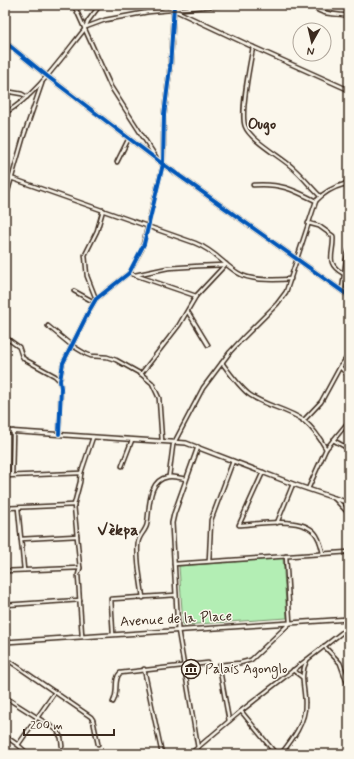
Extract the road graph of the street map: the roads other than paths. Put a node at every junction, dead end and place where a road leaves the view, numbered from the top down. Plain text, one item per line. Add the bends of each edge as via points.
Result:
1 (74, 5) edge
2 (100, 5) edge
3 (159, 5) edge
4 (174, 5) edge
5 (181, 5) edge
6 (224, 5) edge
7 (311, 5) edge
8 (174, 9) junction
9 (167, 10) junction
10 (349, 16) edge
11 (85, 29) junction
12 (349, 35) edge
13 (5, 42) edge
14 (253, 47) junction
15 (349, 49) edge
16 (47, 76) junction
17 (43, 81) junction
18 (349, 90) edge
19 (5, 91) edge
20 (27, 97) junction
21 (5, 113) edge
22 (129, 138) junction
23 (157, 159) junction
24 (118, 162) dead end
25 (163, 164) junction
26 (5, 176) edge
27 (349, 177) edge
28 (12, 179) junction
29 (345, 184) junction
30 (253, 185) dead end
31 (349, 191) edge
32 (320, 196) junction
33 (5, 201) edge
34 (316, 201) junction
35 (103, 210) junction
36 (308, 223) junction
37 (148, 226) junction
38 (349, 250) edge
39 (298, 259) junction
40 (225, 265) junction
41 (129, 273) junction
42 (349, 273) edge
43 (344, 274) junction
44 (135, 276) junction
45 (291, 279) junction
46 (74, 291) dead end
47 (342, 291) junction
48 (196, 296) junction
49 (349, 296) edge
50 (95, 300) junction
51 (188, 312) junction
52 (48, 326) dead end
53 (5, 337) edge
54 (208, 344) dead end
55 (71, 345) junction
56 (349, 355) edge
57 (222, 363) junction
58 (340, 367) junction
59 (141, 374) junction
60 (349, 376) edge
61 (60, 381) junction
62 (303, 421) junction
63 (349, 421) edge
64 (5, 431) edge
65 (13, 431) junction
66 (59, 434) junction
67 (93, 436) junction
68 (132, 440) junction
69 (332, 440) junction
70 (162, 441) junction
71 (175, 442) junction
72 (198, 447) junction
73 (326, 449) junction
74 (349, 449) edge
75 (233, 461) junction
76 (122, 466) dead end
77 (263, 472) junction
78 (81, 473) junction
79 (12, 475) junction
80 (5, 476) edge
81 (169, 476) junction
82 (186, 479) junction
83 (293, 484) junction
84 (308, 489) junction
85 (334, 498) junction
86 (349, 503) edge
87 (74, 504) junction
88 (5, 508) edge
89 (18, 508) junction
90 (349, 514) edge
91 (276, 523) junction
92 (77, 536) junction
93 (21, 539) junction
94 (349, 552) edge
95 (323, 553) junction
96 (286, 556) junction
97 (209, 561) junction
98 (174, 564) junction
99 (80, 568) junction
100 (24, 570) junction
101 (5, 571) edge
102 (176, 595) junction
103 (142, 598) junction
104 (80, 600) junction
105 (5, 605) edge
106 (349, 619) edge
107 (290, 622) junction
108 (349, 627) edge
109 (178, 630) junction
110 (113, 634) junction
111 (82, 636) junction
112 (5, 642) edge
113 (324, 646) junction
114 (5, 658) edge
115 (307, 660) junction
116 (208, 663) dead end
117 (184, 665) junction
118 (144, 669) junction
119 (293, 670) junction
120 (302, 677) junction
121 (349, 688) edge
122 (55, 692) junction
123 (5, 697) edge
124 (112, 702) dead end
125 (242, 711) junction
126 (37, 717) junction
127 (229, 721) junction
128 (5, 736) edge
129 (18, 744) junction
130 (98, 744) dead end
131 (62, 746) dead end
132 (198, 748) junction
133 (28, 754) edge
134 (162, 754) edge
135 (190, 754) edge
136 (276, 754) edge
137 (281, 754) edge

1 - 11 street
2 - 11 street
3 - 9 street
4 - 8 street
5 - 8 street
6 - 8 street
7 - 10 street via 325,13
8 - 9 street
8 - 14 street
8 - 25 street via 164,115
9 - 11 street via 98,22
11 - 16 street
11 - 23 street via 111,87
12 - 15 street
13 - 16 street
14 - 18 street
14 - 32 street via 243,110 244,125 248,132 292,167
16 - 17 street
16 - 22 street
17 - 20 street
17 - 28 street
19 - 20 street
20 - 21 street
22 - 23 street
22 - 24 street
23 - 25 street
25 - 37 street
25 - 39 street
26 - 28 street
27 - 29 street
28 - 33 street
28 - 35 street
29 - 31 street
29 - 32 street via 336,186
30 - 34 street via 276,185 294,190
32 - 34 street
34 - 36 street
35 - 37 street
35 - 50 street via 86,255 87,276
36 - 39 street
36 - 43 street via 319,226 334,236 332,263
37 - 40 street via 204,247
37 - 41 street via 144,244
38 - 43 street
39 - 45 street
39 - 47 street
40 - 44 street via 168,268
40 - 45 street via 244,276 272,280
40 - 48 street
41 - 44 street
41 - 50 street
42 - 43 street
43 - 47 street
44 - 48 street
45 - 57 street via 277,304
46 - 50 street
47 - 49 street
48 - 51 street
50 - 55 street
51 - 54 street
51 - 59 street
52 - 55 street
53 - 61 street via 19,347 24,359
55 - 59 street via 92,356 116,360
55 - 61 street via 63,363
56 - 58 street
57 - 62 street via 249,394
57 - 71 street via 203,388
58 - 60 street
58 - 62 street via 321,402
59 - 70 street via 158,394
61 - 66 street
62 - 73 street via 318,435
63 - 69 street
64 - 65 street
65 - 66 street
65 - 79 street
66 - 67 street
67 - 68 street
67 - 78 street
68 - 70 street
68 - 76 street
69 - 73 street
69 - 74 street
70 - 71 street
71 - 72 street
71 - 81 street via 172,446
72 - 75 street
72 - 82 street
73 - 84 street
75 - 77 street
75 - 97 street via 211,520
77 - 83 street
77 - 91 street via 239,525
78 - 79 street
78 - 87 street
79 - 80 street
81 - 82 street
81 - 103 street via 158,482 153,490 147,525 138,541
82 - 98 street via 172,523
83 - 84 street
83 - 91 street
84 - 85 street
85 - 86 street
85 - 90 street
87 - 89 street
87 - 92 street
88 - 89 street
89 - 93 street
91 - 95 street via 300,524 311,530 319,539
92 - 93 street
92 - 99 street
93 - 100 street
94 - 95 street
95 - 96 street
96 - 97 street
96 - 107 street
97 - 98 street
98 - 102 street
99 - 100 street
99 - 104 street
100 - 101 street
102 - 103 street
102 - 109 street
103 - 110 street via 111,599
104 - 105 street
104 - 111 street
106 - 107 street, Avenue de la Place
107 - 109 street, Avenue de la Place
107 - 127 street via 251,660 219,664
108 - 113 street
109 - 110 street, Avenue de la Place
109 - 117 street
110 - 111 street, Avenue de la Place
111 - 112 street, Avenue de la Place
113 - 115 street
113 - 121 street via 340,663
114 - 122 street
115 - 119 street
115 - 120 street
116 - 117 street
117 - 118 street
117 - 132 street
118 - 124 street via 118,674 116,696
118 - 134 street
119 - 120 street
119 - 125 street
120 - 137 street via 305,710 294,737
122 - 126 street
122 - 130 street via 91,717
123 - 126 street
125 - 127 street
125 - 136 street
126 - 129 street
126 - 131 street via 57,730
127 - 132 street
128 - 129 street
129 - 133 street
132 - 135 street

